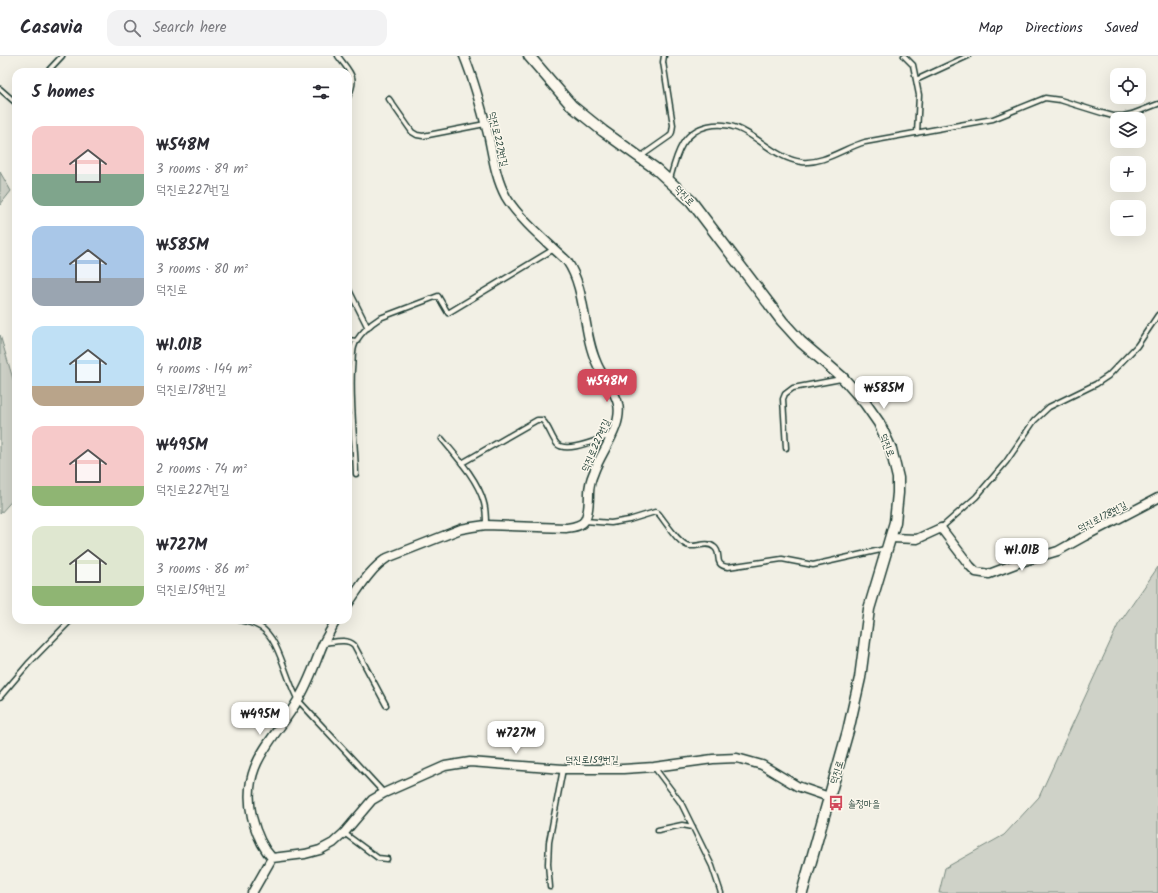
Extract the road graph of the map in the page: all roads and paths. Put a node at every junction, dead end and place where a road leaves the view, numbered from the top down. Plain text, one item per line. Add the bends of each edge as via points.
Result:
1 (62, 56) edge
2 (338, 56) edge
3 (464, 56) edge
4 (529, 56) edge
5 (664, 56) edge
6 (904, 56) edge
7 (968, 56) edge
8 (50, 68) edge
9 (347, 68) edge
10 (352, 76) edge
11 (916, 80) junction
12 (352, 88) edge
13 (0, 89) edge
14 (389, 99) dead end
15 (12, 100) edge
16 (1158, 104) edge
17 (486, 124) junction
18 (917, 133) junction
19 (640, 157) junction
20 (670, 180) junction
21 (554, 249) junction
22 (352, 296) edge
23 (1158, 315) edge
24 (368, 328) junction
25 (352, 340) edge
26 (357, 341) junction
27 (843, 378) junction
28 (612, 435) junction
29 (442, 439) dead end
30 (786, 448) dead end
31 (462, 463) junction
32 (356, 474) dead end
33 (1158, 498) edge
34 (585, 520) junction
35 (486, 525) junction
36 (941, 528) junction
37 (891, 538) junction
38 (888, 549) junction
39 (352, 598) edge
40 (66, 624) edge
41 (253, 624) edge
42 (334, 624) edge
43 (324, 644) junction
44 (0, 697) edge
45 (298, 700) junction
46 (386, 705) dead end
47 (654, 767) junction
48 (563, 769) junction
49 (384, 793) junction
50 (829, 797) junction
51 (693, 827) junction
52 (658, 830) dead end
53 (344, 833) junction
54 (272, 858) junction
55 (387, 859) dead end
56 (550, 887) dead end
57 (252, 893) edge
58 (721, 893) edge
59 (802, 893) edge

1 - 8 lane
2 - 9 lane
3 - 17 street, 덕진로227번길
4 - 19 street, 덕진로 via 572,106
5 - 19 lane via 672,132
6 - 11 lane via 913,65
7 - 11 lane
10 - 12 lane
11 - 18 lane via 920,102
13 - 15 lane
14 - 17 lane via 412,132 417,135
16 - 18 lane via 1132,114 1113,116 1045,98 993,119
17 - 21 street, 덕진로227번길 via 497,173 506,195 512,205
18 - 20 lane via 865,142 822,160 802,162 772,150 737,127 713,125 697,130 686,138 677,154
19 - 20 street, 덕진로
20 - 27 street, 덕진로 via 691,201 782,321 801,342
21 - 24 lane via 448,313 438,296 380,318
21 - 28 street, 덕진로227번길 via 567,262 575,276 596,362 618,404 618,417
22 - 24 lane
23 - 36 lane via 1137,346 1108,376 1049,407 1034,421 987,486
24 - 26 lane
25 - 26 lane
26 - 32 lane via 353,348 352,385
27 - 30 lane via 793,388 785,394 783,399
27 - 37 street, 덕진로 via 873,413 886,436 893,456 898,478 898,493
28 - 31 lane via 574,447 562,447 557,444 546,423 537,420
28 - 34 street, 덕진로227번길 via 590,482 589,505
29 - 31 lane
31 - 35 lane via 484,503
33 - 36 street, 덕진로178번길 via 1058,551 989,574 976,572
34 - 35 street via 574,527 566,528
34 - 38 lane via 611,522 658,513 680,540 690,546 713,546 717,550 719,563 728,568 782,559 814,565
35 - 39 street via 461,529 387,558 372,570
36 - 37 street via 917,538
37 - 38 street, 덕진로
38 - 50 street, 덕진로 via 869,610 860,678
40 - 44 lane
41 - 45 lane via 260,626 271,637
42 - 43 street
43 - 45 street
43 - 46 lane via 351,642
45 - 49 lane
45 - 54 street via 267,744 250,780 254,825 263,848
47 - 48 street, 덕진로159번길
47 - 50 street, 덕진로159번길 via 737,758 762,765 798,786
47 - 51 lane via 681,803
48 - 49 street, 덕진로159번길 via 470,762 445,766
48 - 56 lane via 549,842
49 - 53 street, 덕진로159번길 via 372,800
50 - 59 street, 덕진로
51 - 52 lane via 682,825
51 - 58 lane via 712,866
53 - 54 street, 덕진로159번길 via 320,850
53 - 55 lane via 373,855
54 - 57 street

